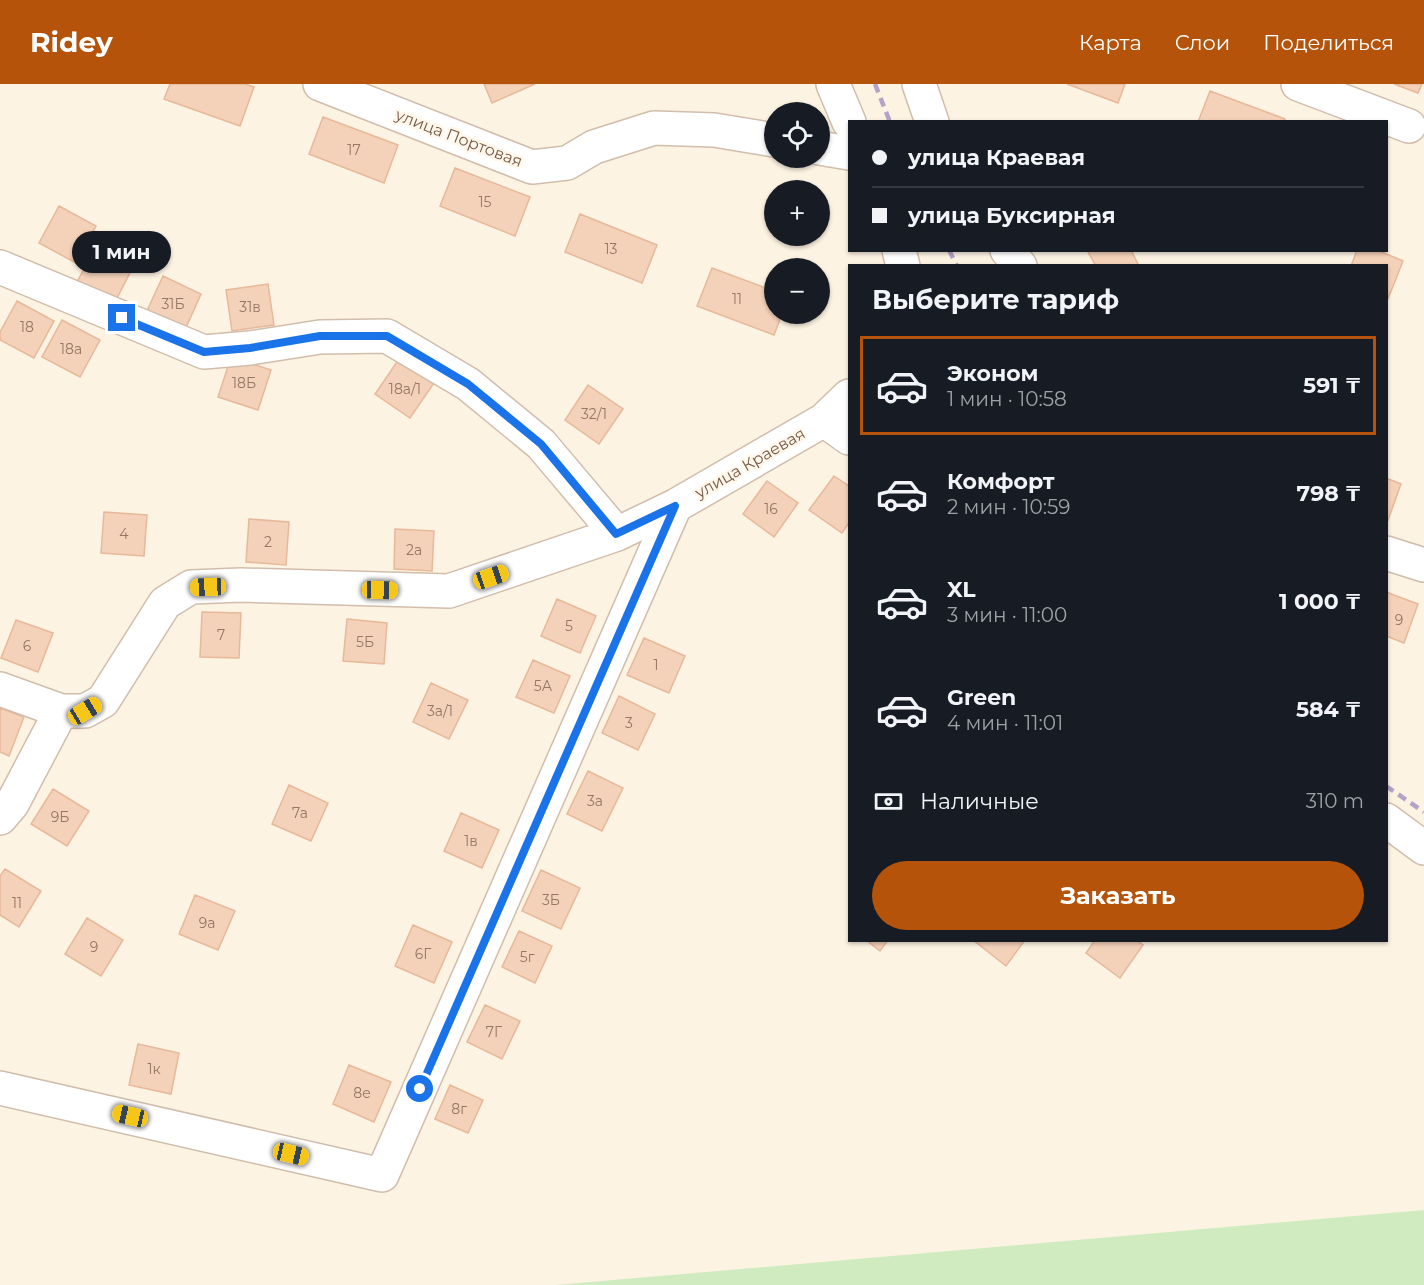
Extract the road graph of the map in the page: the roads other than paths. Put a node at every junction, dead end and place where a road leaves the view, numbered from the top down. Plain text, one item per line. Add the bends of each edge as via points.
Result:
1 (320, 84) edge
2 (833, 84) edge
3 (919, 84) edge
4 (1298, 84) edge
5 (848, 120) edge
6 (931, 120) edge
7 (1409, 126) dead end
8 (764, 138) edge
9 (830, 150) edge
10 (848, 153) edge
11 (1009, 252) edge
12 (1018, 264) edge
13 (0, 267) edge
14 (848, 399) edge
15 (836, 429) edge
16 (675, 506) junction
17 (616, 534) junction
18 (1388, 554) edge
19 (1424, 565) edge
20 (0, 689) edge
21 (61, 711) junction
22 (0, 818) edge
23 (1388, 821) edge
24 (1424, 848) edge
25 (0, 1088) edge

1 - 8 street, улица Портовая via 532,167 567,163 594,147 654,128 714,130
2 - 5 street
3 - 6 street
4 - 7 street
9 - 10 street
11 - 12 street
13 - 17 street via 204,352 320,336 387,336 468,384 541,444
14 - 15 street, улица Краевая
15 - 16 street, улица Краевая
16 - 17 street, улица Краевая
16 - 25 street, улица Краевая via 382,1175
17 - 21 street, улица Краевая via 449,591 191,587 165,603 103,701 85,711
18 - 19 street
20 - 21 street, улица Краевая
21 - 22 street via 12,804
23 - 24 street

